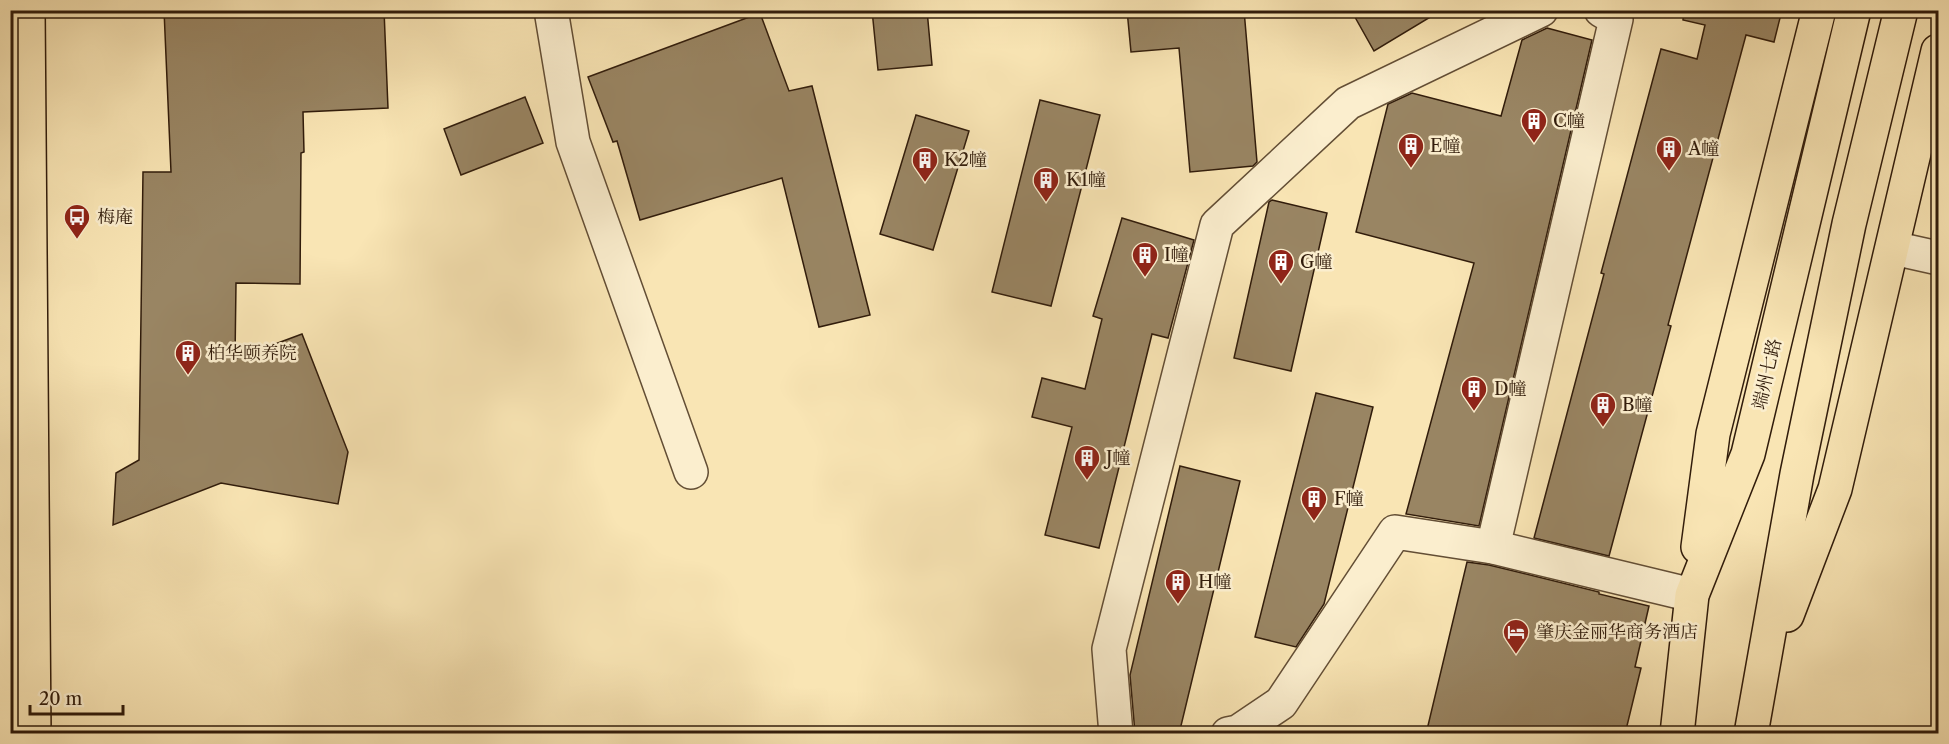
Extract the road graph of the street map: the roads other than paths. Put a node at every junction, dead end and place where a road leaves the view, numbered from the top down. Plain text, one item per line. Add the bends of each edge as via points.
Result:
1 (28, 10) edge
2 (551, 10) edge
3 (1541, 10) edge
4 (1601, 10) edge
5 (1819, 10) edge
6 (1854, 10) edge
7 (1900, 10) edge
8 (1938, 51) edge
9 (1893, 248) junction
10 (1938, 258) edge
11 (691, 472) dead end
12 (1493, 548) junction
13 (1692, 595) junction
14 (1760, 683) junction
15 (34, 734) edge
16 (1116, 734) edge
17 (1228, 734) edge
18 (1677, 734) edge
19 (1751, 734) edge

1 - 15 main road
2 - 11 street via 573,142
3 - 16 street via 1348,103 1217,225 1109,649
4 - 12 street via 1616,19
5 - 13 main road via 1713,434
6 - 13 main road, 端州七路 via 1748,454
7 - 14 main road via 1849,224 1797,474
8 - 9 main road
9 - 10 street
9 - 14 main road via 1835,489
12 - 13 street
12 - 17 street via 1395,532 1281,703 1238,732
13 - 18 main road, 端州七路
14 - 19 main road

